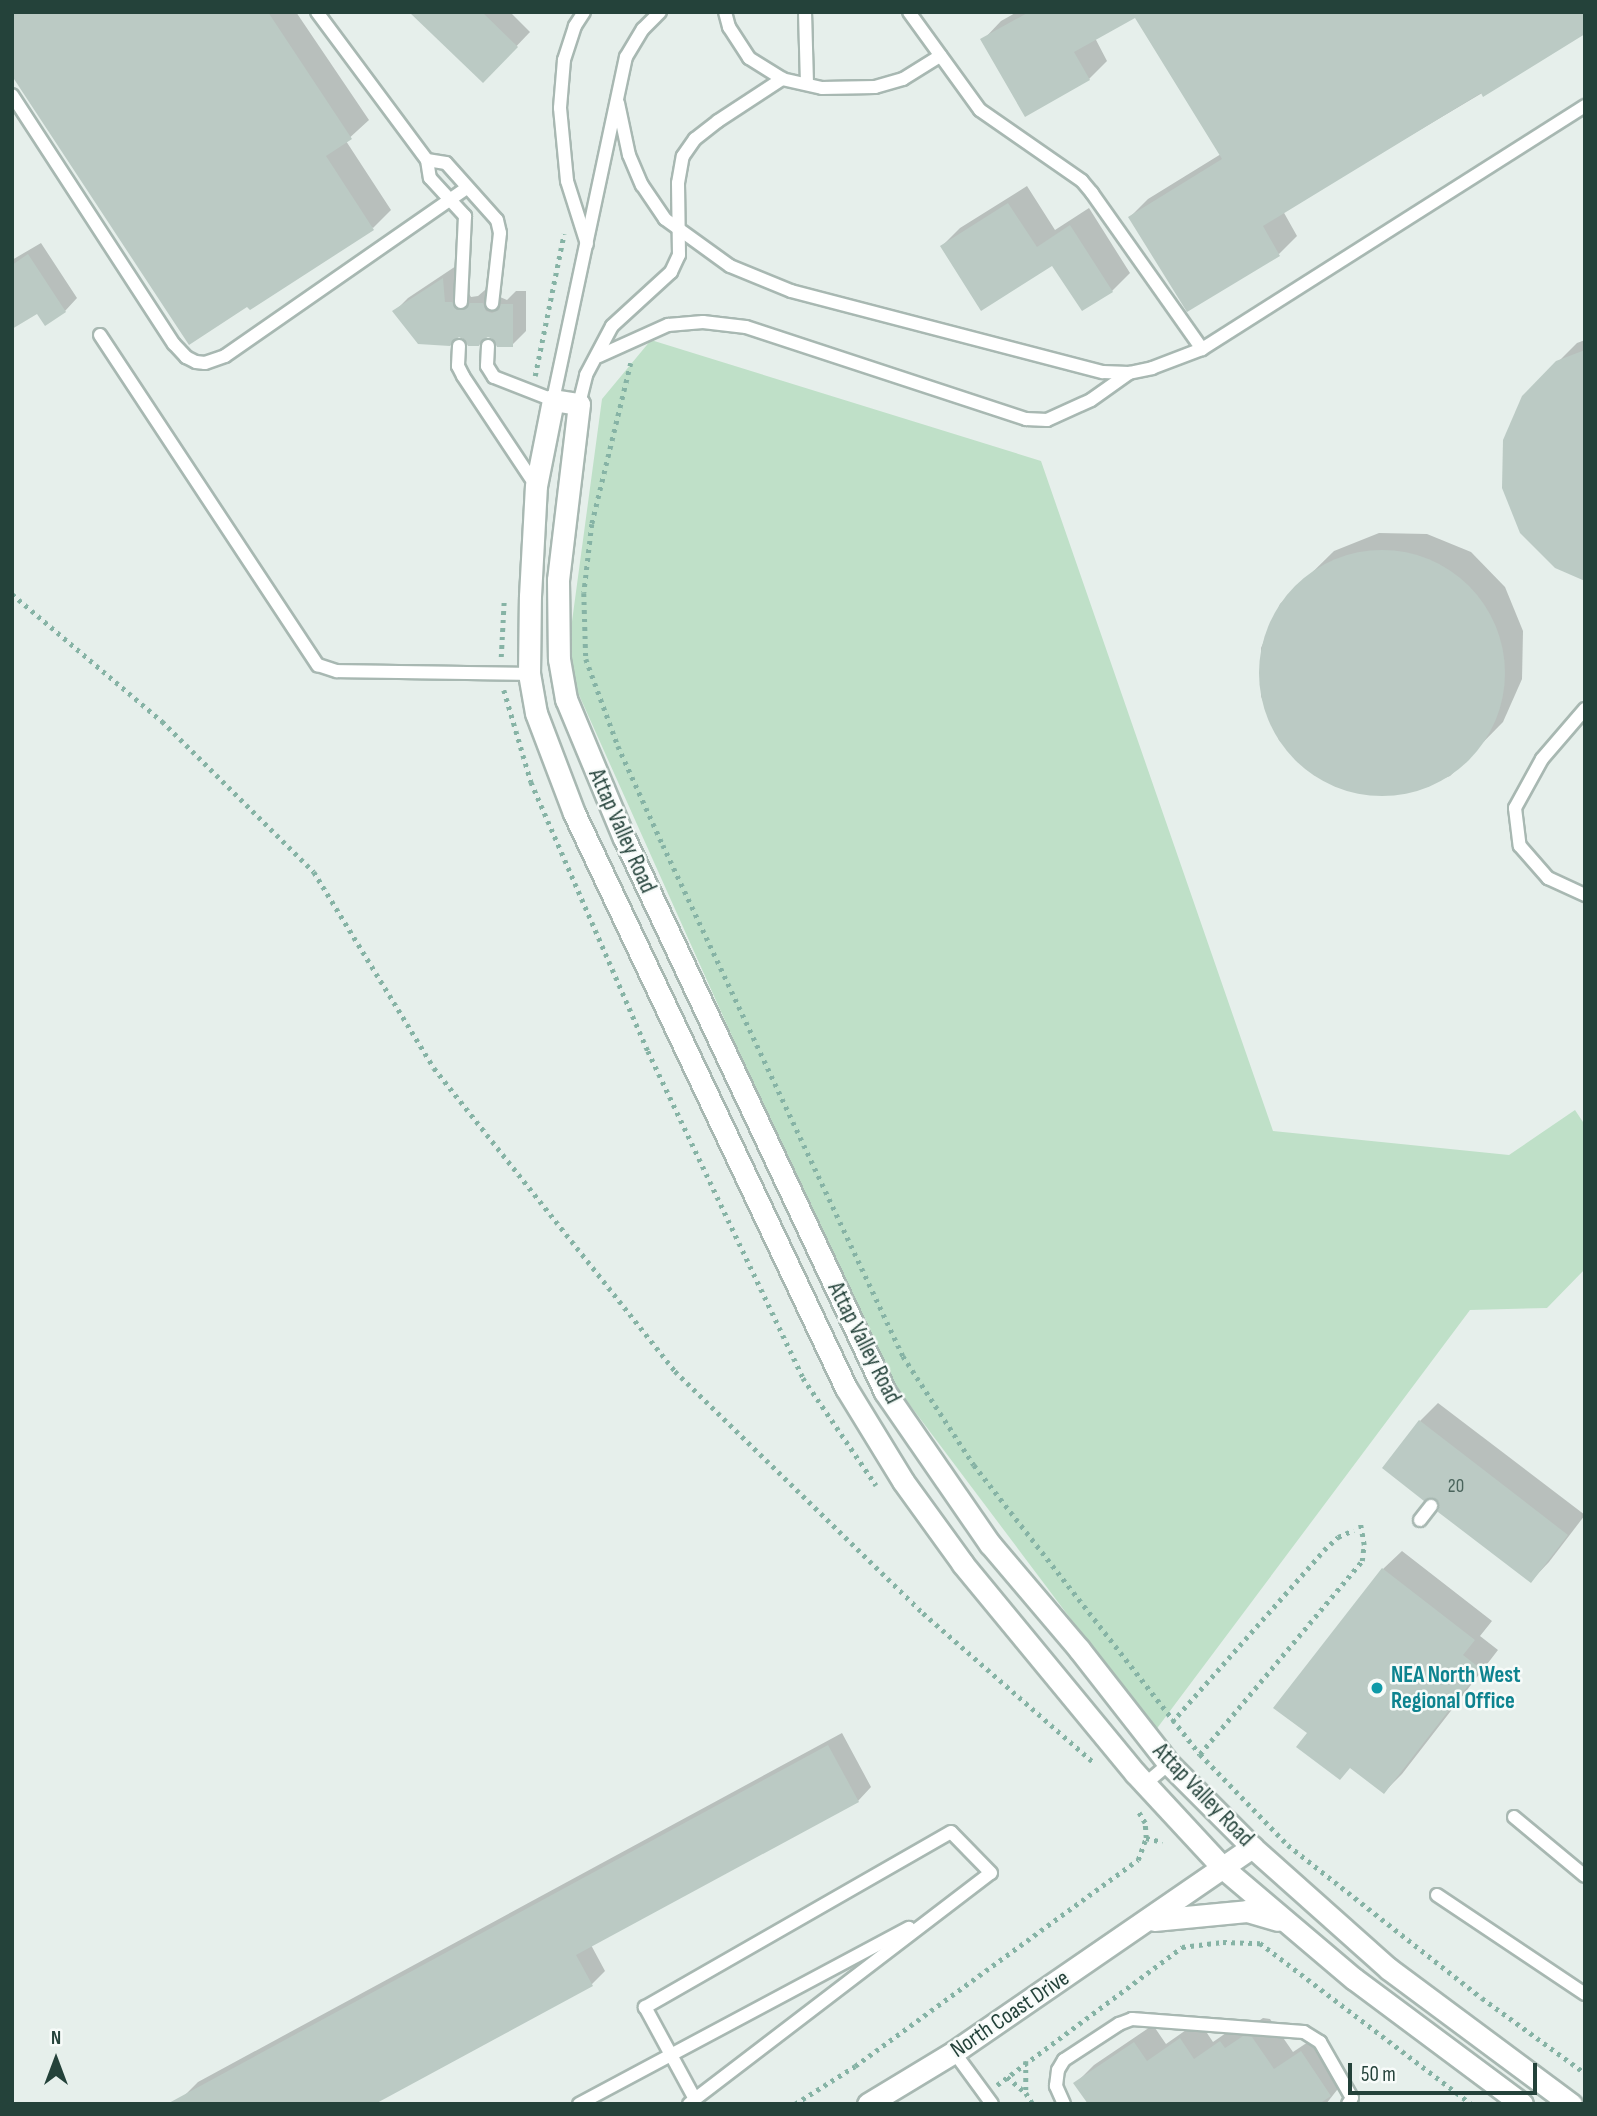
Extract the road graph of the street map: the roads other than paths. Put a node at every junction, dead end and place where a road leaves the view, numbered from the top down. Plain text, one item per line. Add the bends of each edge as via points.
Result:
1 (317, 12) edge
2 (584, 12) edge
3 (660, 12) edge
4 (725, 12) edge
5 (805, 12) edge
6 (909, 12) edge
7 (940, 56) junction
8 (782, 79) junction
9 (807, 84) junction
10 (12, 95) edge
11 (618, 103) junction
12 (1585, 106) edge
13 (428, 160) junction
14 (467, 188) junction
15 (451, 199) junction
16 (679, 229) junction
17 (587, 244) junction
18 (461, 302) dead end
19 (492, 303) dead end
20 (100, 335) dead end
21 (458, 346) dead end
22 (488, 346) dead end
23 (1202, 349) junction
24 (598, 356) junction
25 (1129, 373) junction
26 (553, 400) junction
27 (579, 404) junction
28 (536, 486) junction
29 (528, 674) junction
30 (1585, 709) edge
31 (1585, 895) edge
32 (1431, 1506) dead end
33 (1420, 1520) dead end
34 (990, 1544) junction
35 (963, 1564) junction
36 (1169, 1764) junction
37 (1145, 1784) junction
38 (1514, 1817) dead end
39 (1252, 1847) junction
40 (1223, 1868) junction
41 (1585, 1876) edge
42 (1437, 1895) dead end
43 (940, 1912) junction
44 (1149, 1920) junction
45 (1283, 1922) junction
46 (1585, 1994) edge
47 (954, 2052) junction
48 (670, 2054) junction
49 (692, 2101) edge
50 (579, 2104) edge
51 (868, 2104) edge
52 (992, 2104) edge
53 (1064, 2104) edge
54 (1348, 2104) edge
55 (1522, 2104) edge
56 (1571, 2104) edge

1 - 13 lane
2 - 17 lane via 564,60 560,108 567,181
3 - 11 lane via 626,57
4 - 8 lane via 749,58
5 - 9 lane
6 - 7 lane
7 - 9 lane via 903,79 875,86 821,88
7 - 23 lane via 979,110 1092,193
8 - 9 lane
8 - 16 lane via 718,121 695,139 683,156 678,183
10 - 15 lane via 174,344 196,362 225,356
11 - 16 lane via 629,155 642,185 665,219
11 - 17 lane
12 - 23 lane
13 - 14 lane via 446,163
13 - 15 lane via 430,178
14 - 15 lane
14 - 19 lane via 500,227
15 - 18 lane via 467,223
16 - 24 lane via 679,255 671,272 612,326
16 - 25 lane via 730,266 791,291 1103,372
17 - 26 lane
20 - 29 lane via 318,665 337,671
21 - 28 lane via 463,376
22 - 26 lane via 487,366 494,377
23 - 25 lane
24 - 25 lane via 668,325 703,322 746,327 1027,419 1047,420
24 - 27 lane via 586,375
26 - 27 street
26 - 28 street, Attap Valley Road
27 - 34 street, Attap Valley Road via 558,580 559,659 566,699 624,838 885,1392
28 - 29 street, Attap Valley Road
29 - 35 street, Attap Valley Road via 537,713 574,813 846,1388
30 - 31 lane via 1542,759 1515,808 1520,846 1548,878
32 - 33 lane
34 - 35 street
34 - 36 street, Attap Valley Road
35 - 37 street, Attap Valley Road
36 - 37 lane
36 - 39 street, Attap Valley Road
37 - 40 street, Attap Valley Road
38 - 41 lane
39 - 40 street, North Coast Drive
39 - 56 street, Attap Valley Road via 1390,1969
40 - 44 street, North Coast Drive
40 - 45 street, Attap Valley Road
42 - 46 lane
43 - 48 lane
43 - 48 lane via 991,1873 951,1832 645,2007
43 - 49 lane
44 - 45 street, North Coast Drive via 1247,1911
44 - 47 street, North Coast Drive
45 - 55 street, Attap Valley Road
47 - 51 street, North Coast Drive
47 - 52 lane
48 - 49 lane
48 - 50 lane
53 - 54 lane via 1056,2086 1064,2060 1132,2020 1304,2032 1320,2042 1352,2098

